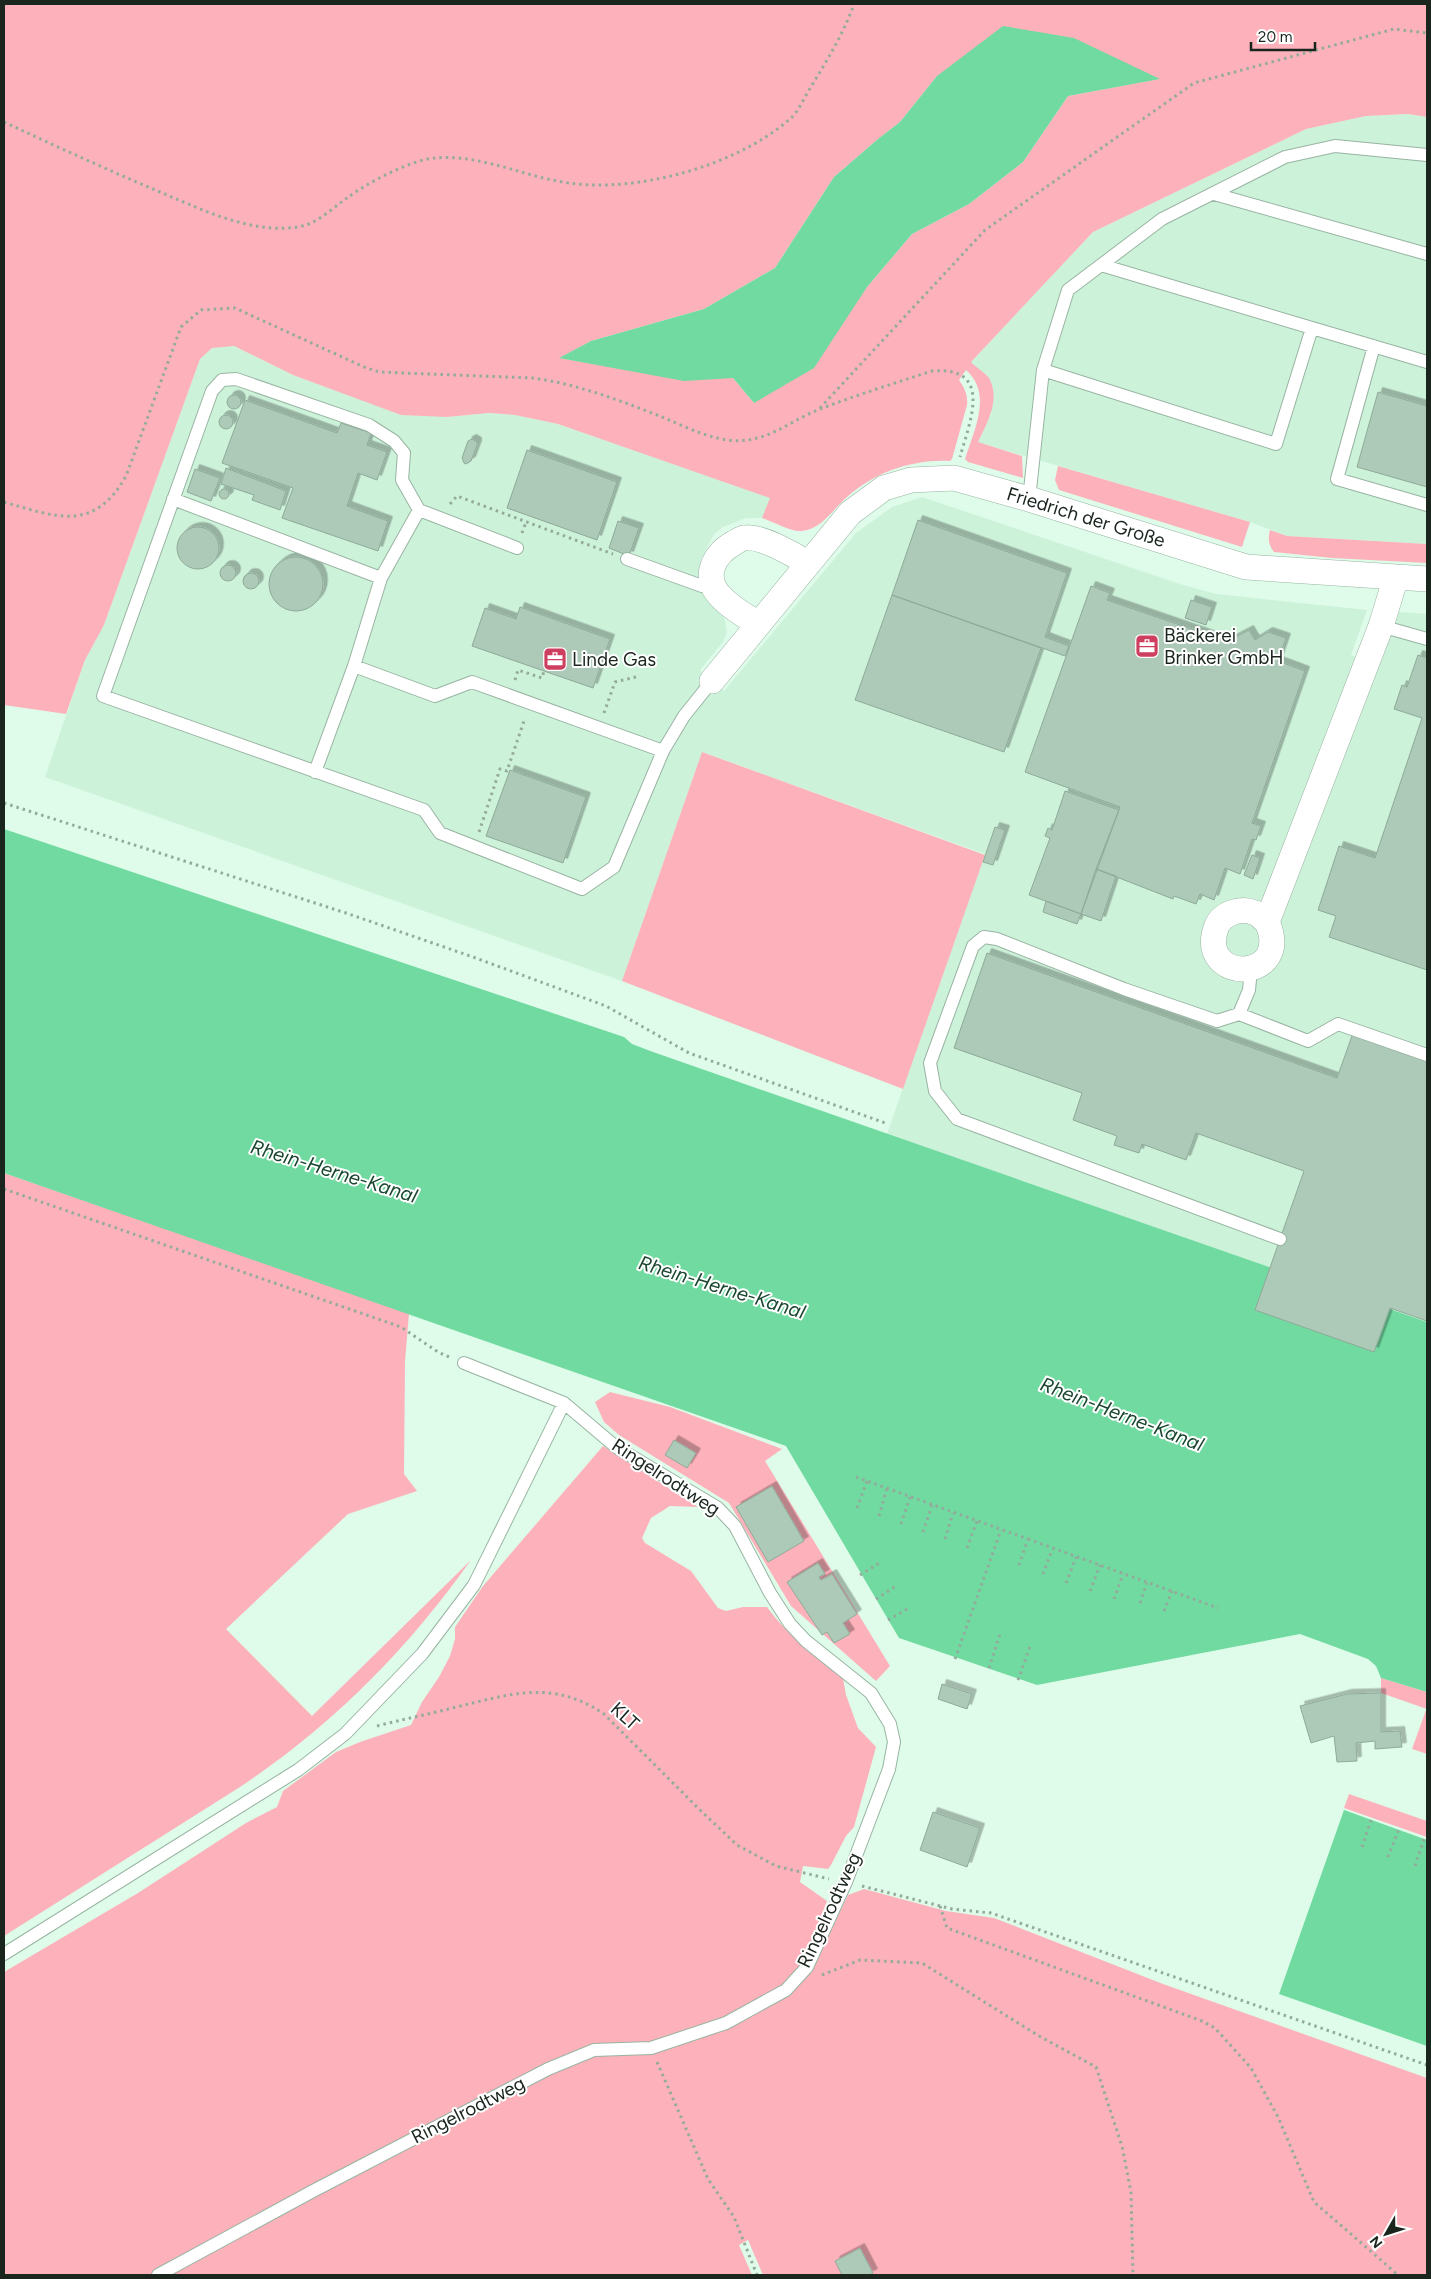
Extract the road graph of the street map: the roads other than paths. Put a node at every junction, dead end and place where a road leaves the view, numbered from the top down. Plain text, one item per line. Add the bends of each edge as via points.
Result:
1 (1427, 155) edge
2 (1214, 194) junction
3 (1427, 254) edge
4 (1101, 265) junction
5 (1312, 328) junction
6 (1374, 346) junction
7 (1427, 362) edge
8 (1043, 370) junction
9 (173, 499) junction
10 (1030, 499) junction
11 (1427, 505) edge
12 (419, 510) junction
13 (517, 548) dead end
14 (628, 560) road end
15 (807, 563) junction
16 (1396, 577) junction
17 (381, 578) junction
18 (1427, 579) edge
19 (713, 585) junction
20 (758, 623) junction
21 (1381, 626) junction
22 (1427, 639) edge
23 (354, 666) junction
24 (712, 681) joint
25 (664, 751) junction
26 (315, 772) junction
27 (1267, 922) junction
28 (1251, 969) junction
29 (1239, 1014) junction
30 (1427, 1055) edge
31 (1280, 1239) dead end
32 (464, 1363) road end
33 (564, 1403) junction
34 (4, 1954) edge
35 (158, 2275) edge

1 - 2 lane via 1335,146 1286,157
2 - 3 lane
2 - 4 lane via 1162,219
4 - 5 lane
4 - 8 lane via 1068,290
5 - 6 lane
5 - 8 lane via 1276,444
6 - 7 lane
6 - 11 lane via 1337,479
8 - 10 lane
9 - 12 lane via 212,391 222,380 236,379 369,424 394,441 404,453 402,480
9 - 17 lane
9 - 26 lane via 103,696
10 - 15 street, Friedrich der Große via 954,478 911,480 884,488 850,513
10 - 16 street, Friedrich der Große via 1246,567
12 - 13 lane
12 - 17 lane
14 - 19 lane via 702,586
15 - 19 street via 786,549 744,538 723,549 713,561
15 - 20 street, Friedrich der Große
16 - 18 street, Friedrich der Große
16 - 21 street
17 - 23 lane
19 - 20 street via 720,596
20 - 24 street, Friedrich der Große
21 - 22 lane
21 - 27 street
23 - 25 lane via 435,696 472,682
23 - 26 lane
24 - 25 lane via 684,716
25 - 26 lane via 614,867 582,889 440,833 424,810
27 - 28 street via 1273,935 1272,950 1264,962
27 - 28 street via 1256,913 1242,910 1228,914 1217,924 1213,938 1215,952 1224,964 1237,970
28 - 29 lane via 1248,990
29 - 30 lane via 1308,1041 1338,1024
29 - 31 lane via 1217,1020 984,937 973,946 930,1063 934,1091 957,1120
32 - 33 lane, Ringelrodtweg
33 - 34 lane via 474,1585 422,1654 345,1734 298,1770
33 - 35 lane, Ringelrodtweg via 616,1446 718,1508 734,1526 790,1624 870,1693 890,1724 894,1742 889,1769 846,1882 807,1967 786,1990 726,2023 651,2048 594,2050 548,2069

